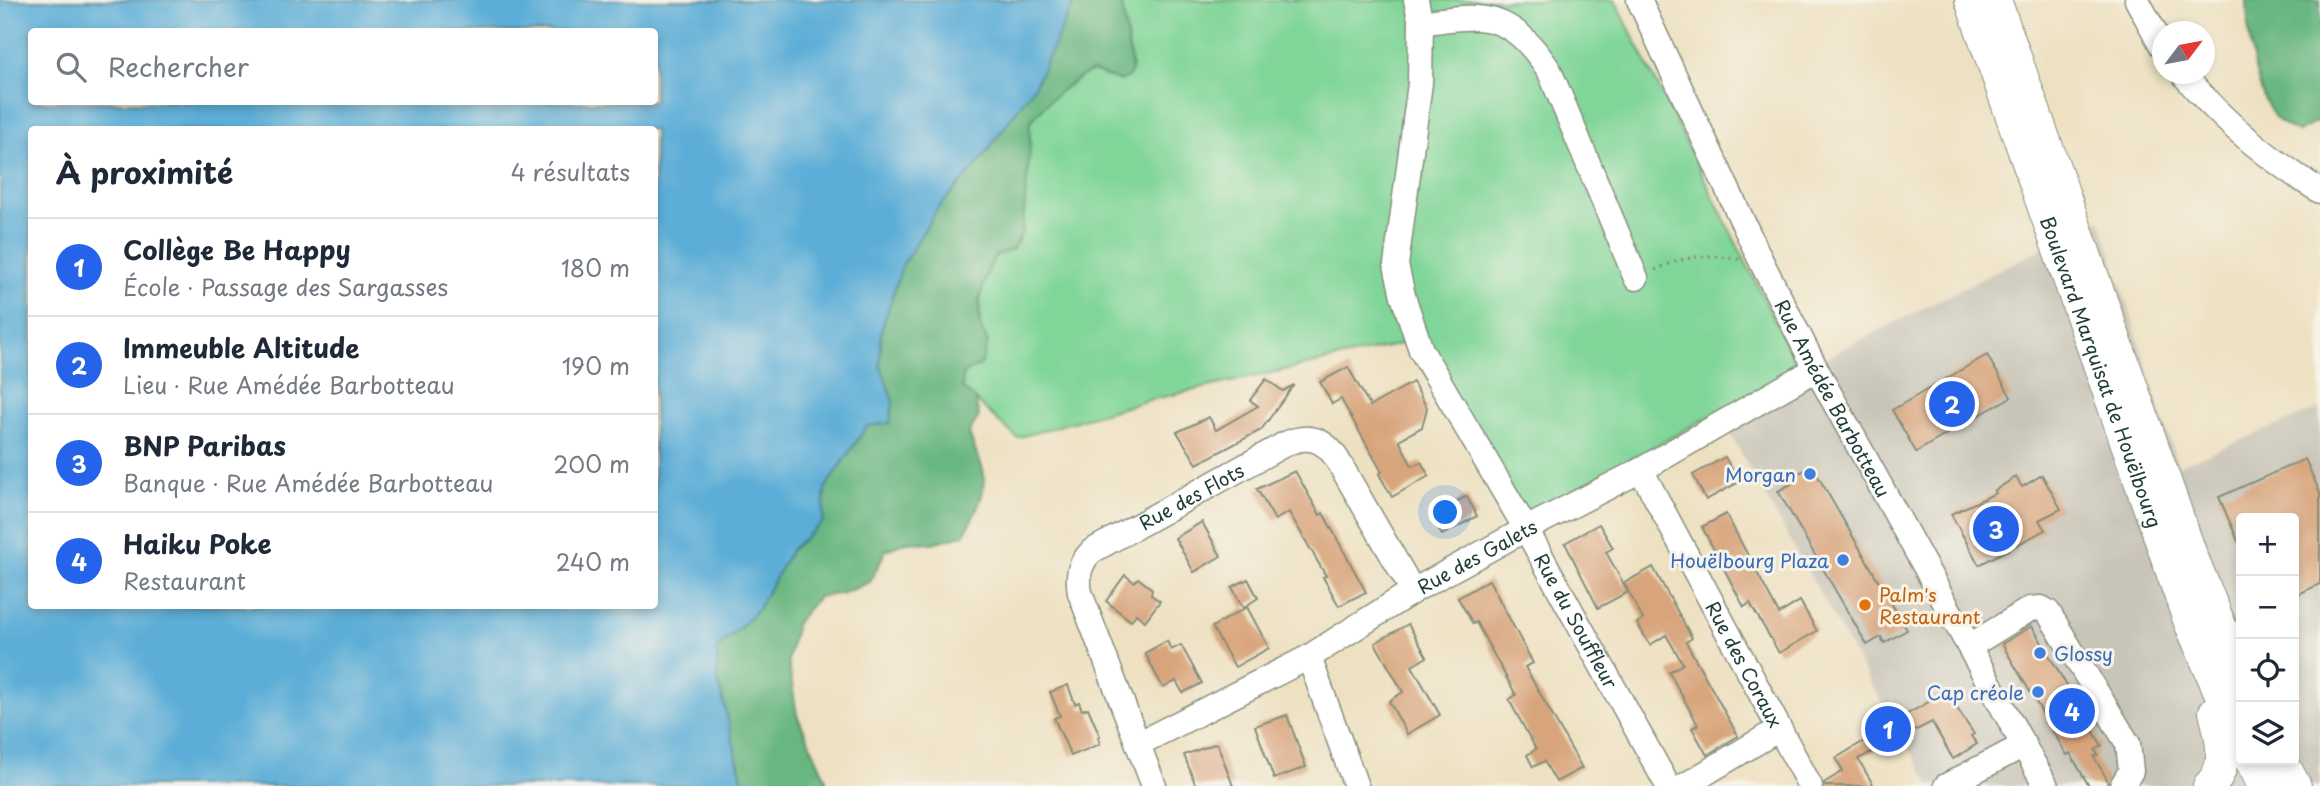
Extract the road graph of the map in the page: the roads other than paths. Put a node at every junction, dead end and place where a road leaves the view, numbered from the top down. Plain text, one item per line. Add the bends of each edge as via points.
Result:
1 (1639, 0) edge
2 (1970, 0) edge
3 (1995, 0) edge
4 (2137, 0) edge
5 (1418, 11) edge
6 (2152, 28) edge
7 (2191, 84) edge
8 (2320, 191) edge
9 (1636, 278) road end
10 (1816, 369) junction
11 (1641, 470) junction
12 (1526, 529) junction
13 (1413, 591) junction
14 (2189, 620) junction
15 (1970, 646) junction
16 (1309, 657) junction
17 (2236, 664) edge
18 (1779, 729) junction
19 (2236, 729) edge
20 (1138, 744) junction
21 (2024, 745) junction
22 (2254, 765) edge
23 (2284, 765) edge
24 (1154, 786) edge
25 (1356, 786) edge
26 (1668, 786) edge
27 (1684, 786) edge
28 (1810, 786) edge
29 (1946, 786) edge
30 (2046, 786) edge
31 (2122, 786) edge
32 (2209, 786) edge
33 (2264, 786) edge
34 (2295, 786) edge

1 - 10 street, Rue Amédée Barbotteau
2 - 14 main road, Boulevard Marquisat de Houëlbourg
3 - 17 main road, Boulevard Marquisat de Houëlbourg via 2191,555
4 - 6 street
5 - 9 street via 1487,18 1533,46 1549,70
5 - 12 street, Rue du Souffleur via 1420,83 1396,265 1421,349
7 - 8 street via 2259,150
10 - 11 street, Rue des Galets
10 - 15 street, Rue Amédée Barbotteau
11 - 12 street, Rue des Galets
11 - 18 street, Rue des Coraux
12 - 13 street, Rue des Galets
12 - 26 street, Rue du Souffleur
13 - 16 street, Rue des Galets
13 - 20 street, Rue des Flots via 1331,448 1315,439 1296,439 1283,445 1101,545 1082,563 1080,593
14 - 19 main road, Boulevard Marquisat de Houëlbourg
14 - 32 main road via 2222,749 2221,766
15 - 21 street, Rue Amédée Barbotteau
15 - 31 street via 2030,609 2048,612 2128,744 2131,771
16 - 20 street, Rue des Galets
16 - 25 street
18 - 27 street
18 - 28 street, Rue des Coraux
20 - 24 street, Rue des Flots
21 - 29 street
21 - 30 street, Rue Amédée Barbotteau
22 - 33 main road
23 - 34 main road

